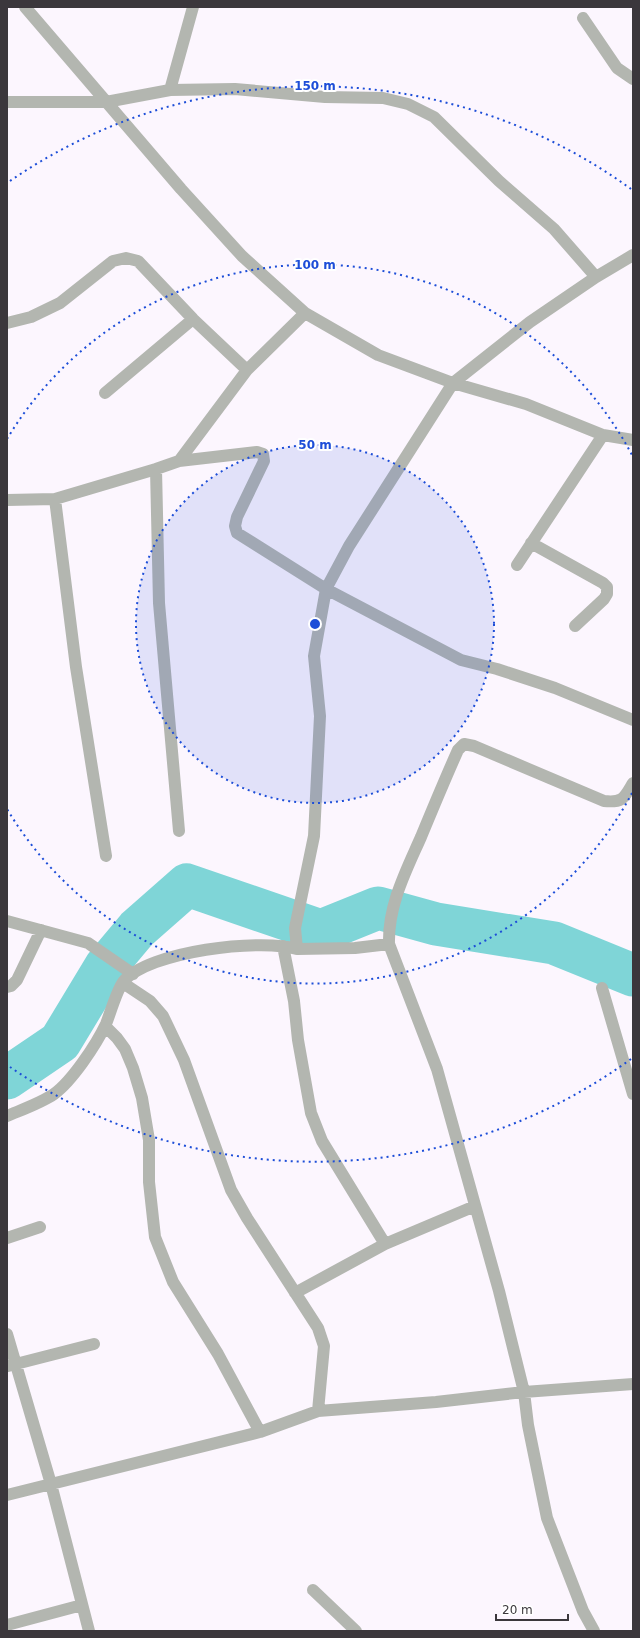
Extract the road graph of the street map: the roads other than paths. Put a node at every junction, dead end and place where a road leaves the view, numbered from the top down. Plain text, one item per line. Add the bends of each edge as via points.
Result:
1 (25, 7) edge
2 (193, 7) edge
3 (583, 18) dead end
4 (633, 79) edge
5 (170, 90) junction
6 (7, 102) edge
7 (106, 102) junction
8 (633, 256) edge
9 (596, 277) junction
10 (305, 313) junction
11 (193, 319) junction
12 (7, 323) edge
13 (247, 370) junction
14 (453, 382) junction
15 (105, 393) dead end
16 (603, 435) junction
17 (633, 440) edge
18 (179, 461) junction
19 (156, 469) junction
20 (55, 499) junction
21 (7, 500) edge
22 (531, 543) junction
23 (517, 565) dead end
24 (326, 589) junction
25 (575, 626) dead end
26 (633, 720) edge
27 (633, 783) edge
28 (179, 831) dead end
29 (106, 856) dead end
30 (7, 921) edge
31 (41, 930) junction
32 (390, 944) junction
33 (284, 946) junction
34 (297, 949) junction
35 (133, 974) junction
36 (123, 983) junction
37 (7, 987) edge
38 (602, 988) dead end
39 (105, 1026) junction
40 (633, 1094) edge
41 (7, 1116) edge
42 (475, 1206) junction
43 (40, 1227) dead end
44 (7, 1238) edge
45 (385, 1244) junction
46 (295, 1293) junction
47 (7, 1334) edge
48 (94, 1344) dead end
49 (11, 1365) edge
50 (633, 1384) edge
51 (524, 1392) junction
52 (318, 1411) junction
53 (260, 1432) junction
54 (51, 1484) junction
55 (7, 1495) edge
56 (313, 1590) dead end
57 (82, 1605) junction
58 (7, 1625) edge
59 (88, 1631) edge
60 (356, 1631) edge
61 (594, 1631) edge

1 - 7 street
2 - 5 street
3 - 4 street via 617,68
5 - 7 street
5 - 9 street via 236,89 325,97 383,98 408,104 434,117 499,181 554,229
6 - 7 street
7 - 10 street via 242,256
8 - 9 street
9 - 14 street via 530,322
10 - 13 street
10 - 14 street via 378,355
11 - 12 street via 138,261 126,258 113,261 60,303 31,317
11 - 13 street
11 - 15 street
13 - 18 street
14 - 16 street via 526,404
14 - 24 street via 349,546
16 - 17 street
16 - 22 street
18 - 19 street
18 - 24 street via 257,452 263,454 264,461 237,517 237,533
19 - 20 street
19 - 28 street via 159,604
20 - 21 street
20 - 29 street via 76,667
22 - 23 street
22 - 25 street via 607,587 604,599
24 - 26 street via 461,660 555,688
24 - 34 street via 314,656 320,716 314,836 295,928
27 - 32 street via 624,798 614,802 604,801 464,744 458,750 400,885 390,918
30 - 31 street
31 - 35 street via 88,943
31 - 37 street via 17,980
32 - 34 street via 354,948
32 - 42 street via 437,1069
33 - 34 street
33 - 35 street via 245,945 203,950 168,959
33 - 45 street via 311,1112 322,1141
35 - 36 street
36 - 39 street
36 - 46 street via 150,1001 163,1016 184,1060 231,1190
38 - 40 street
39 - 41 street via 81,1066 54,1094
39 - 53 street via 125,1049 142,1098 149,1140 148,1182 155,1237 173,1282 218,1354
42 - 45 street
42 - 51 street
43 - 44 street
45 - 46 street
46 - 52 street via 318,1328 324,1346
47 - 49 street
48 - 49 street
49 - 54 street
50 - 51 street
51 - 52 street
51 - 61 street via 547,1518 583,1611
52 - 53 street
53 - 54 street
54 - 55 street
54 - 57 street
56 - 60 street
57 - 58 street
57 - 59 street

